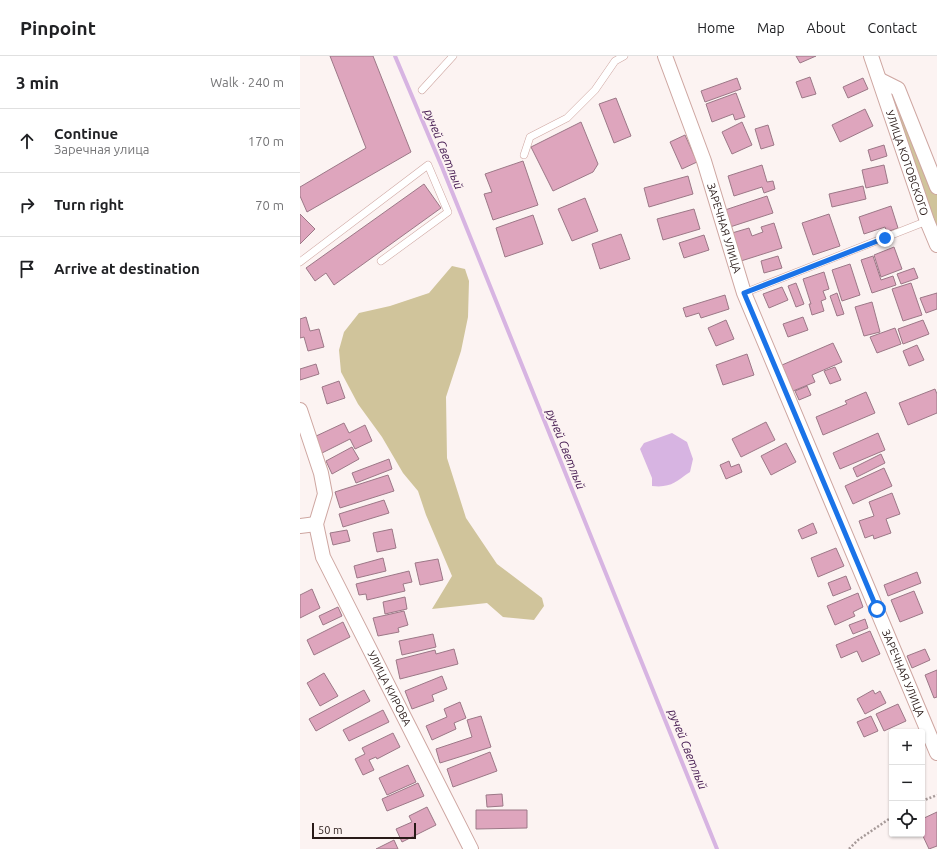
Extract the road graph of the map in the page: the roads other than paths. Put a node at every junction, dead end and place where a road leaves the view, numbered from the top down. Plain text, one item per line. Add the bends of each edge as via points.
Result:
1 (453, 56) edge
2 (624, 56) edge
3 (665, 56) edge
4 (871, 56) edge
5 (880, 80) junction
6 (422, 90) dead end
7 (524, 155) dead end
8 (937, 187) edge
9 (928, 221) junction
10 (937, 245) edge
11 (381, 261) dead end
12 (300, 262) edge
13 (744, 293) junction
14 (300, 410) edge
15 (316, 524) junction
16 (300, 526) edge
17 (937, 753) edge
18 (471, 849) edge

1 - 6 lane
2 - 7 lane via 614,61 595,90 567,118 530,138
3 - 13 street, ЗАРЕЧНАЯ УЛИЦА via 704,161
4 - 5 street, УЛИЦА КОТОВСКОГО
5 - 8 street, УЛИЦА КОТОВСКОГО via 898,89
5 - 9 street, УЛИЦА КОТОВСКОГО
9 - 10 street, УЛИЦА КОТОВСКОГО
9 - 13 lane
11 - 12 lane via 448,212 428,165
13 - 17 street, ЗАРЕЧНАЯ УЛИЦА
14 - 15 street, УЛИЦА КИРОВА via 321,473 325,494
15 - 16 street
15 - 18 street, УЛИЦА КИРОВА via 323,557

